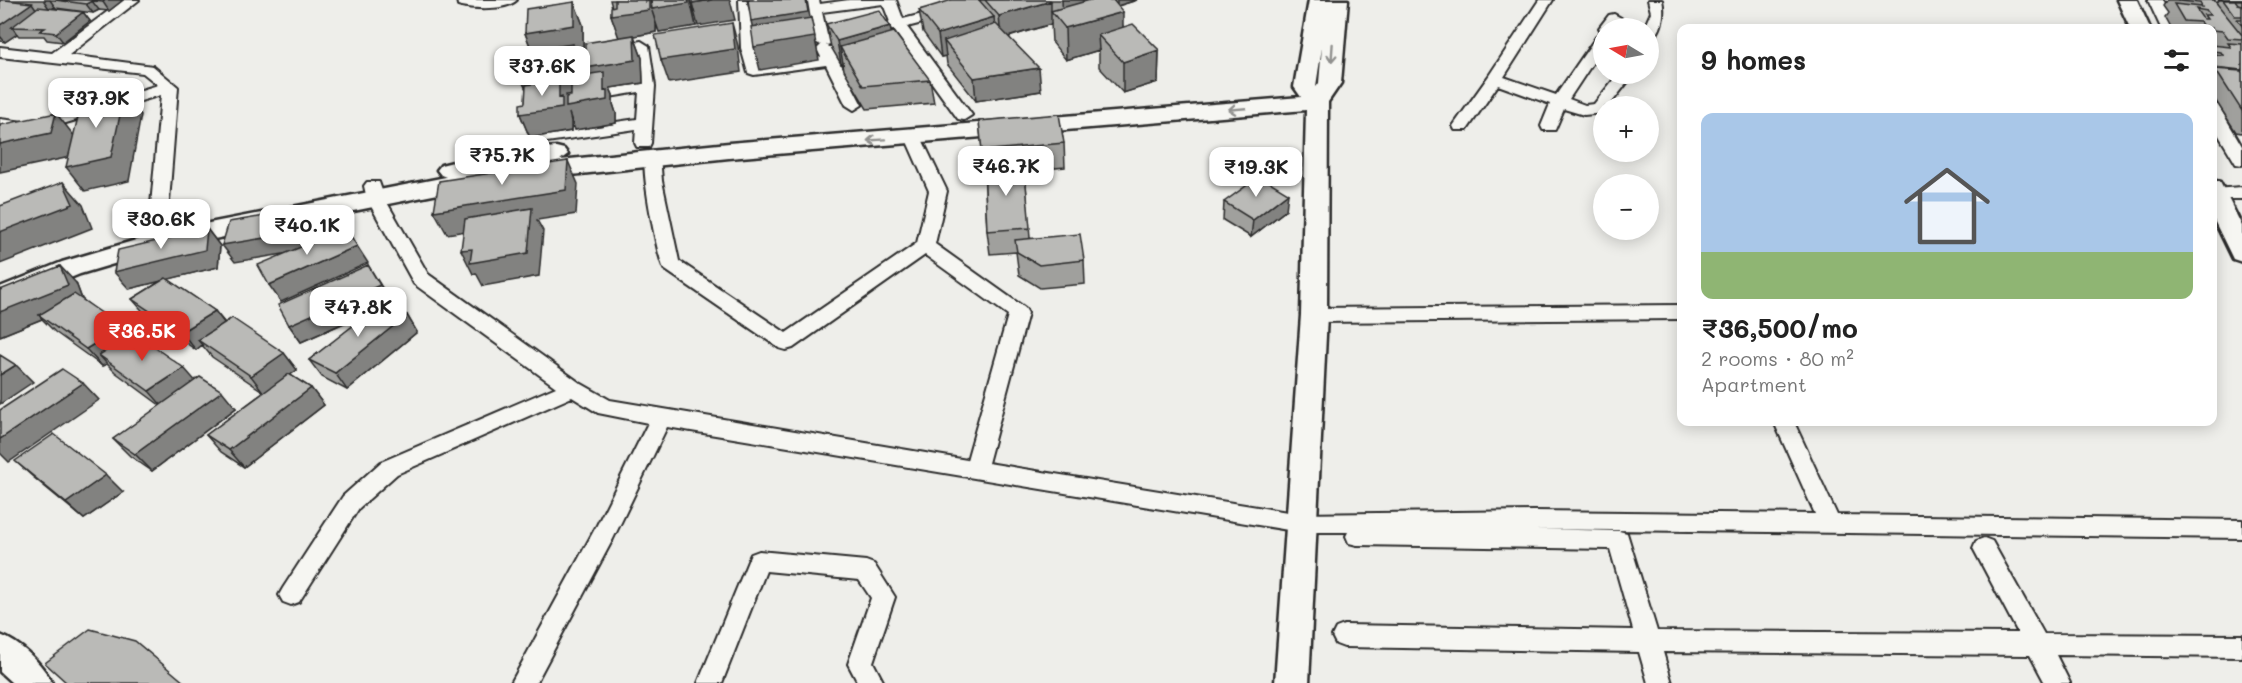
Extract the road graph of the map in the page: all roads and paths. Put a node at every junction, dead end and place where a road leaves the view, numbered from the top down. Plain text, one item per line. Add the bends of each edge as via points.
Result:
1 (132, 0) edge
2 (465, 0) edge
3 (510, 0) edge
4 (746, 0) edge
5 (883, 0) edge
6 (890, 0) edge
7 (994, 0) edge
8 (1319, 0) edge
9 (1338, 0) edge
10 (1546, 0) edge
11 (1655, 0) edge
12 (2127, 0) edge
13 (2155, 0) edge
14 (2215, 0) edge
15 (2242, 2) edge
16 (813, 4) edge
17 (1656, 18) edge
18 (2138, 24) edge
19 (2166, 24) edge
20 (897, 25) junction
21 (816, 40) junction
22 (1593, 51) edge
23 (0, 52) edge
24 (54, 59) junction
25 (831, 60) junction
26 (537, 64) edge
27 (1495, 79) junction
28 (1618, 84) edge
29 (647, 86) junction
30 (170, 87) junction
31 (1311, 95) junction
32 (568, 99) edge
33 (1559, 102) junction
34 (855, 105) dead end
35 (964, 115) junction
36 (2217, 118) edge
37 (0, 124) edge
38 (1461, 126) dead end
39 (1549, 126) dead end
40 (32, 128) junction
41 (912, 137) junction
42 (540, 138) edge
43 (646, 141) junction
44 (0, 143) edge
45 (2242, 160) edge
46 (2217, 191) edge
47 (374, 192) junction
48 (2242, 193) edge
49 (2217, 198) edge
50 (158, 227) junction
51 (925, 246) junction
52 (2242, 253) edge
53 (0, 281) edge
54 (0, 298) edge
55 (1677, 312) edge
56 (1314, 315) junction
57 (573, 388) junction
58 (661, 418) junction
59 (1786, 426) edge
60 (975, 470) junction
61 (1300, 523) junction
62 (1830, 524) junction
63 (2242, 529) edge
64 (1358, 536) dead end
65 (1984, 548) dead end
66 (291, 595) dead end
67 (1344, 636) dead end
68 (1649, 641) junction
69 (2037, 643) junction
70 (2242, 646) edge
71 (0, 650) edge
72 (35, 683) edge
73 (523, 683) edge
74 (710, 683) edge
75 (872, 683) edge
76 (1292, 683) edge
77 (1660, 683) edge
78 (2058, 683) edge

1 - 24 street
2 - 3 street via 474,5
4 - 25 street via 755,47 754,70
5 - 16 street
6 - 20 street
7 - 20 street
8 - 31 street
9 -> 31 street via 1329,83
10 - 27 street
11 - 17 street
12 - 18 street
13 - 19 street
14 - 15 street
16 - 21 street
20 - 21 street
20 - 35 street
21 - 25 street
22 - 33 street
23 - 24 street
24 - 30 street via 147,69
25 - 34 street
26 - 29 street via 641,46
27 - 33 street
27 - 38 street
28 - 33 street via 1599,109 1584,110
29 - 32 street
29 - 43 street
30 - 40 street
30 - 50 street
31 - 35 street
31 -> 41 street
31 - 56 street
33 - 39 street
35 - 43 street
36 - 45 street
37 - 40 street
40 - 44 street
41 -> 43 street
41 - 51 street via 938,191
42 - 43 street
43 - 47 street via 490,176
43 - 51 street via 671,264 786,343
46 - 48 street
47 - 50 street
47 - 54 street via 163,241 70,268
47 - 57 street via 421,279
49 - 52 street
50 - 53 street via 93,245
51 - 60 street via 1018,314
55 - 56 street
56 - 61 street
57 - 58 street via 604,407
57 - 66 street via 389,468 351,502
58 - 60 street
58 - 73 street
59 - 62 street
60 - 61 street
61 - 62 street via 1534,520
61 - 76 street
62 - 63 street
64 - 68 street via 1619,540
65 - 69 street
67 - 68 street
68 - 69 street
68 - 77 street
69 - 70 street
69 - 78 street
71 - 72 street
74 - 75 street via 759,561 866,571 883,597 860,664

